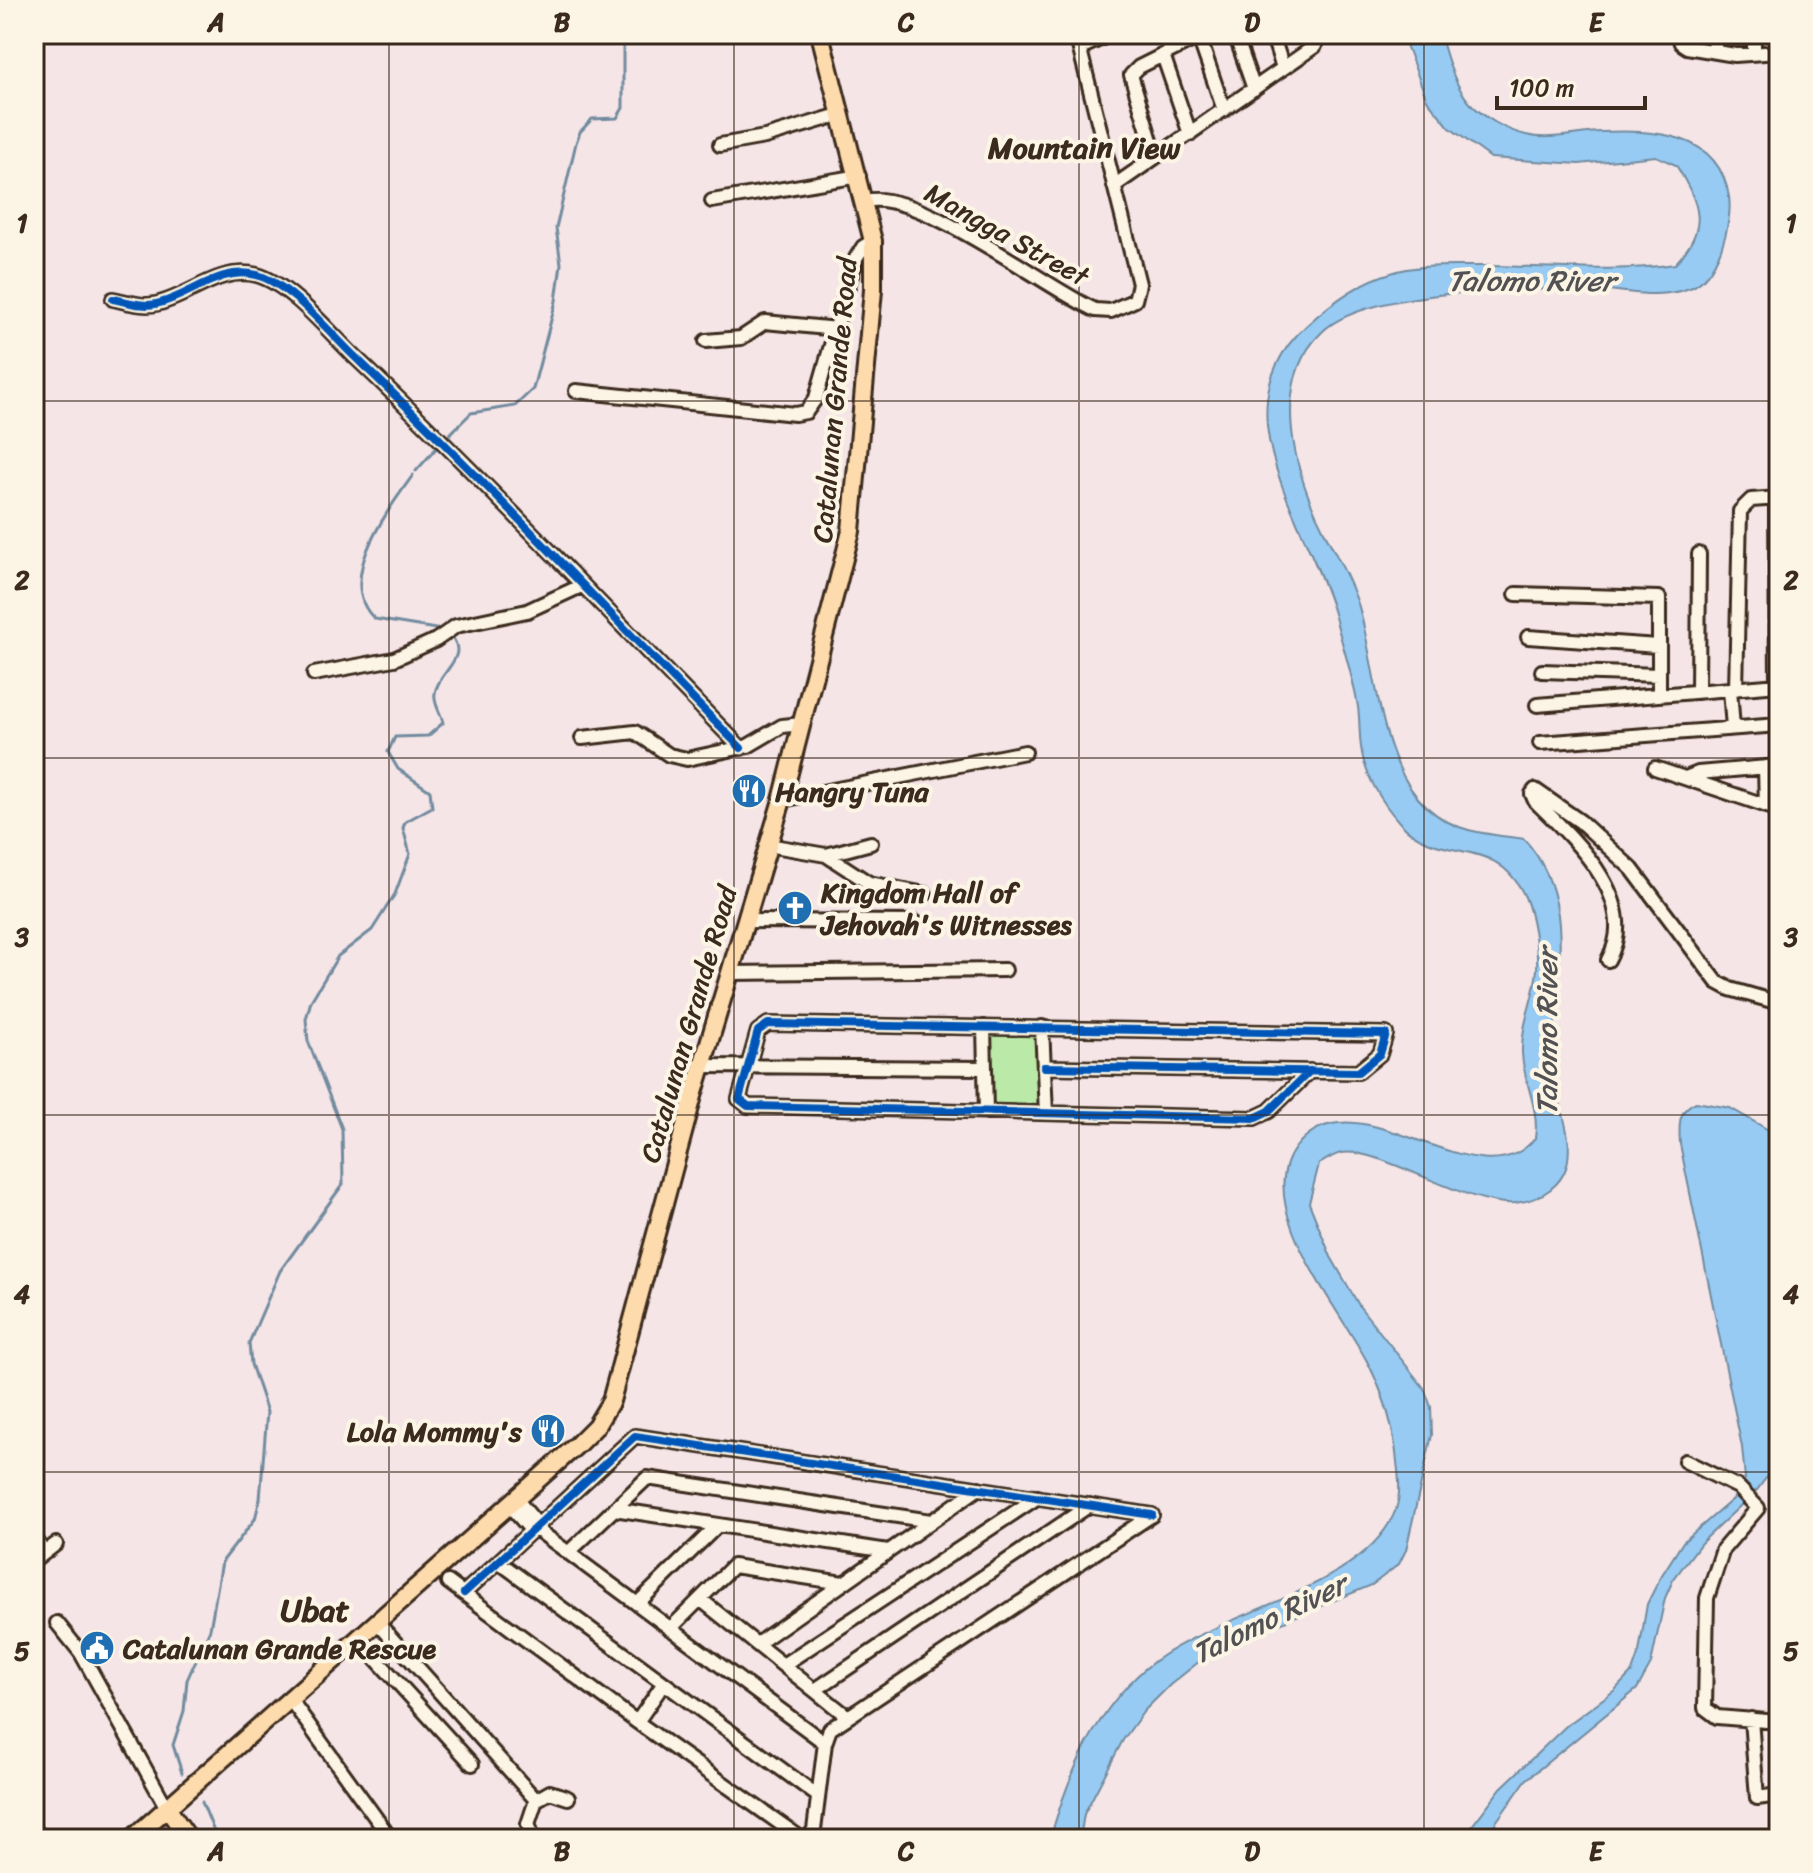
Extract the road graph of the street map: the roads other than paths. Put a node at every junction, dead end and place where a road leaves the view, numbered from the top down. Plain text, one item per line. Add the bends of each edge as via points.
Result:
1 (820, 34) edge
2 (1076, 34) edge
3 (1111, 34) edge
4 (1235, 34) edge
5 (1272, 34) edge
6 (1678, 34) edge
7 (1715, 34) edge
8 (1754, 34) edge
9 (1202, 36) edge
10 (1315, 46) dead end
11 (1080, 48) junction
12 (1715, 51) junction
13 (1754, 52) junction
14 (1779, 52) edge
15 (1163, 55) junction
16 (1283, 68) junction
17 (1254, 89) junction
18 (1224, 110) junction
19 (842, 114) junction
20 (1190, 134) junction
21 (720, 145) dead end
22 (1156, 157) junction
23 (859, 176) junction
24 (1114, 186) junction
25 (712, 201) dead end
26 (866, 201) junction
27 (873, 241) junction
28 (113, 299) dead end
29 (837, 329) junction
30 (706, 341) dead end
31 (576, 391) dead end
32 (1777, 498) edge
33 (1699, 554) dead end
34 (581, 586) junction
35 (1516, 594) dead end
36 (1528, 637) dead end
37 (1658, 646) junction
38 (1542, 671) dead end
39 (314, 674) dead end
40 (1659, 675) junction
41 (1778, 685) edge
42 (1733, 689) junction
43 (1698, 692) junction
44 (1659, 695) junction
45 (1537, 705) dead end
46 (802, 724) junction
47 (1779, 725) edge
48 (1733, 728) junction
49 (582, 738) dead end
50 (1540, 743) dead end
51 (741, 748) junction
52 (1025, 752) dead end
53 (1779, 766) edge
54 (1765, 767) junction
55 (1655, 768) dead end
56 (1722, 770) junction
57 (1688, 777) junction
58 (1724, 793) junction
59 (782, 800) junction
60 (1766, 806) junction
61 (1779, 810) edge
62 (871, 843) dead end
63 (768, 845) junction
64 (826, 855) junction
65 (925, 894) dead end
66 (746, 921) junction
67 (915, 922) dead end
68 (1608, 960) dead end
69 (1005, 970) dead end
70 (730, 973) junction
71 (1779, 1003) edge
72 (984, 1027) junction
73 (1042, 1027) junction
74 (701, 1066) junction
75 (747, 1066) junction
76 (1044, 1067) junction
77 (985, 1068) junction
78 (1310, 1071) junction
79 (986, 1112) junction
80 (1046, 1113) junction
81 (1685, 1461) dead end
82 (979, 1488) junction
83 (1038, 1497) junction
84 (512, 1502) junction
85 (1090, 1505) junction
86 (614, 1509) junction
87 (931, 1521) junction
88 (718, 1525) junction
89 (536, 1529) junction
90 (34, 1536) edge
91 (56, 1544) dead end
92 (888, 1551) junction
93 (568, 1553) junction
94 (39, 1557) edge
95 (499, 1562) junction
96 (448, 1582) dead end
97 (843, 1583) junction
98 (464, 1593) junction
99 (700, 1599) junction
100 (637, 1604) junction
101 (377, 1622) junction
102 (57, 1623) dead end
103 (670, 1629) junction
104 (358, 1639) junction
105 (757, 1644) junction
106 (783, 1665) junction
107 (664, 1683) junction
108 (815, 1690) junction
109 (290, 1699) junction
110 (848, 1717) junction
111 (1751, 1719) junction
112 (637, 1722) junction
113 (1779, 1722) edge
114 (825, 1743) junction
115 (472, 1764) dead end
116 (1779, 1795) edge
117 (818, 1796) junction
118 (568, 1798) dead end
119 (536, 1800) junction
120 (167, 1808) junction
121 (132, 1839) edge
122 (189, 1839) edge
123 (391, 1839) edge
124 (534, 1839) edge
125 (805, 1839) edge

1 - 19 main road, Catalunan Grande Road
2 - 11 street, Mangga Street
3 - 11 street
4 - 17 street
5 - 16 street
6 - 12 street via 1684,45
7 - 12 street
8 - 13 street
9 - 15 street
9 - 18 street
10 - 16 street
11 - 24 street, Mangga Street
12 - 13 street
13 - 14 street
15 - 20 street
15 - 22 street via 1133,72 1130,82
16 - 17 street
17 - 18 street
18 - 20 street
19 - 21 street
19 - 23 main road, Catalunan Grande Road
20 - 22 street
22 - 24 street
23 - 25 street
23 - 26 main road, Catalunan Grande Road
24 - 26 street, Mangga Street via 1139,293 1129,305 1111,311 1080,303 926,213 883,198
26 - 27 main road, Catalunan Grande Road
27 - 29 street via 856,258
27 - 46 main road, Catalunan Grande Road via 854,516
28 - 34 street via 160,304 231,275 272,282 379,379
29 - 30 street via 765,322 741,338
29 - 31 street via 816,398 800,414
32 - 41 street
32 - 42 street via 1751,500 1740,511
33 - 43 street
34 - 39 street via 527,611 456,626 394,659
34 - 51 street
35 - 37 street via 1659,598
36 - 37 street
37 - 40 street
38 - 40 street
40 - 44 street
41 - 42 street
42 - 43 street
42 - 48 street
43 - 44 street
44 - 45 street
46 - 51 street via 782,726
46 - 59 main road, Catalunan Grande Road
47 - 48 street
48 - 50 street
49 - 51 street via 635,732 679,759
52 - 59 street
53 - 54 street
54 - 56 street
54 - 60 street
55 - 57 street
56 - 57 street
56 - 58 street
57 - 58 street
58 - 60 street
59 - 63 main road, Catalunan Grande Road
60 - 61 street
62 - 64 street
63 - 64 street
63 - 66 main road, Catalunan Grande Road
64 - 65 street via 869,883
66 - 67 street
66 - 70 main road, Catalunan Grande Road
68 - 71 street via 1619,925 1611,897 1577,844 1535,801 1535,790 1581,822 1632,869 1717,982
69 - 70 street
70 - 74 main road, Catalunan Grande Road
72 - 73 street
72 - 75 street via 768,1024 758,1031
72 - 77 street
73 - 76 street
73 - 78 street via 1386,1034 1380,1054 1367,1069
74 - 75 street
74 - 84 main road, Catalunan Grande Road via 611,1401 588,1434
75 - 77 street
75 - 79 street via 739,1095 748,1106
76 - 78 street
76 - 80 street
77 - 79 street
78 - 80 street via 1260,1117
79 - 80 street
81 - 111 street via 1738,1487 1758,1511 1723,1549 1707,1598 1703,1693 1712,1715
82 - 83 street
82 - 87 street
82 - 89 street via 635,1436
83 - 85 street
83 - 106 street
84 - 89 street
84 - 101 main road, Catalunan Grande Road
85 - 108 street
85 - 110 street via 1152,1515
86 - 87 street via 647,1478
86 - 88 street
86 - 93 street
87 - 92 street
88 - 92 street
88 - 100 street
89 - 93 street
89 - 95 street
90 - 94 street
91 - 94 street
92 - 97 street
93 - 100 street
95 - 98 street
95 - 107 street
96 - 98 street
97 - 99 street via 733,1566
97 - 105 street
98 - 112 street
99 - 103 street
99 - 105 street
100 - 103 street
101 - 104 main road, Catalunan Grande Road
101 - 119 street
102 - 120 street via 81,1653
103 - 114 street
104 - 109 main road, Catalunan Grande Road
104 - 115 street
105 - 106 street
106 - 108 street
107 - 112 street
107 - 117 street
108 - 110 street
109 - 120 main road, Catalunan Grande Road
109 - 123 street
110 - 114 street via 830,1729
111 - 113 street
111 - 116 street via 1757,1798
112 - 125 street
114 - 117 street
117 - 125 street via 814,1830
118 - 119 street via 550,1792
119 - 124 street via 528,1824
120 - 121 main road, Catalunan Grande Road
120 - 122 main road

